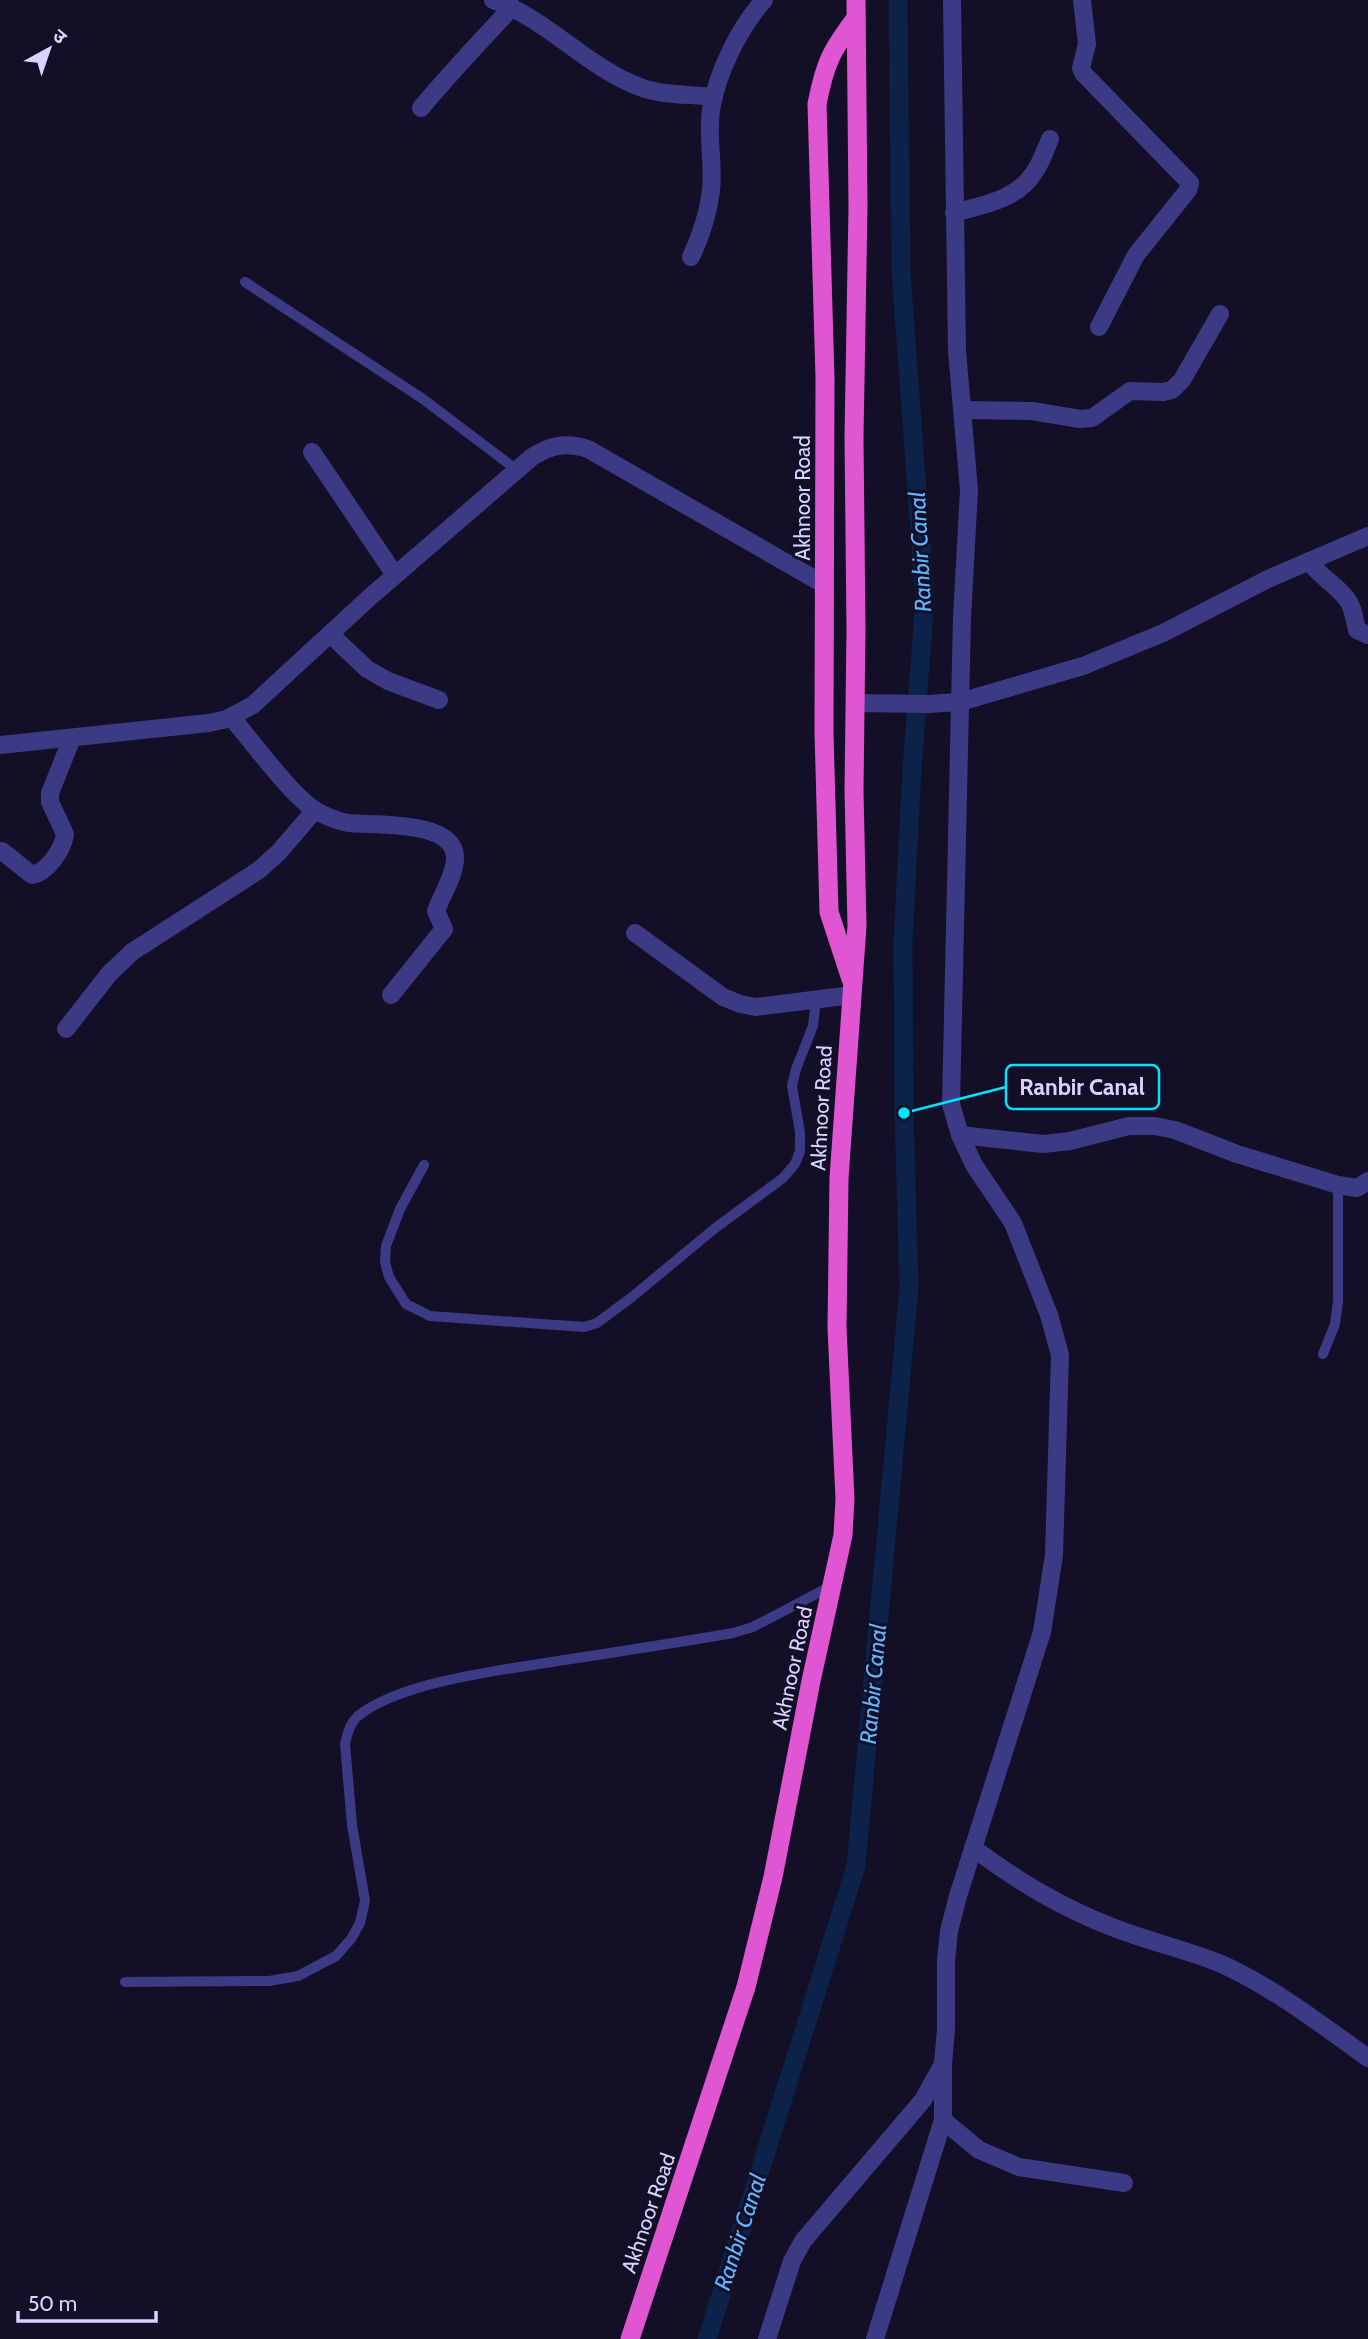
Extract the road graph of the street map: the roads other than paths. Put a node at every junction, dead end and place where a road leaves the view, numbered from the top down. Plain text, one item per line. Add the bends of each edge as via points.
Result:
1 (493, 0) edge
2 (764, 0) edge
3 (951, 0) edge
4 (1082, 0) edge
5 (853, 6) edge
6 (512, 7) junction
7 (715, 97) junction
8 (421, 108) dead end
9 (1050, 139) dead end
10 (954, 213) junction
11 (691, 257) dead end
12 (245, 282) dead end
13 (1220, 314) dead end
14 (1098, 327) dead end
15 (963, 410) junction
16 (312, 452) dead end
17 (517, 470) junction
18 (1368, 536) edge
19 (1309, 561) junction
20 (395, 575) junction
21 (825, 585) junction
22 (330, 634) junction
23 (1368, 635) edge
24 (439, 700) dead end
25 (960, 702) junction
26 (855, 703) junction
27 (231, 717) junction
28 (72, 738) junction
29 (0, 745) edge
30 (314, 810) junction
31 (2, 851) edge
32 (635, 933) dead end
33 (852, 990) junction
34 (391, 995) dead end
35 (816, 999) junction
36 (66, 1029) dead end
37 (960, 1135) junction
38 (424, 1165) dead end
39 (1368, 1181) edge
40 (1338, 1185) junction
41 (1322, 1354) dead end
42 (833, 1585) junction
43 (973, 1848) junction
44 (125, 1982) dead end
45 (1368, 2058) edge
46 (943, 2064) junction
47 (943, 2120) junction
48 (1124, 2183) dead end
49 (631, 2339) edge
50 (767, 2339) edge
51 (875, 2339) edge

1 - 6 street
2 - 7 street via 743,26
3 - 10 street
4 - 14 street via 1087,25 1083,73 1190,184 1136,255
5 - 21 highway, Akhnoor Road via 824,69 817,104
5 - 26 highway, Akhnoor Road via 858,207
6 - 7 street via 625,81 654,91
6 - 8 street
7 - 11 street via 711,189 704,227
9 - 10 street via 1033,175 1020,188 1000,200
10 - 15 street
12 - 17 lane via 423,399
13 - 15 street via 1172,390 1130,391 1092,418
15 - 25 street via 969,490
16 - 20 street
17 - 20 street
17 - 21 street via 552,446 588,449
18 - 19 street
19 - 23 street via 1346,596 1357,630
19 - 25 street via 1083,666
20 - 22 street
21 - 33 highway, Akhnoor Road via 829,912
22 - 24 street via 367,669
22 - 27 street via 253,705
25 - 26 street
25 - 37 street via 951,1104
26 - 33 highway, Akhnoor Road via 858,926
27 - 28 street
27 - 30 street
28 - 29 street
28 - 31 street via 50,793 65,834 60,850 43,870 32,875
30 - 34 street via 349,823 417,828 449,842 455,853 436,911 444,929
30 - 36 street via 259,870 132,953
32 - 35 street via 723,997 740,1004 756,1007
33 - 35 street
33 - 42 highway, Akhnoor Road via 836,1299 844,1535
35 - 38 lane via 813,1026 792,1086 800,1132 795,1164 597,1323 584,1327 430,1316 406,1304 388,1277 386,1246
37 - 40 street via 1043,1144 1129,1126 1155,1126
37 - 43 street via 1013,1223 1060,1355 1054,1555 1042,1632
39 - 40 street via 1357,1188
40 - 41 lane via 1338,1301 1335,1324
42 - 44 lane via 733,1633 481,1673 405,1691 378,1703 356,1717 347,1731 352,1825 365,1901 360,1923 336,1956 298,1976 269,1981
42 - 49 highway, Akhnoor Road via 746,1987
43 - 45 street via 1032,1890 1072,1910 1221,1964
43 - 46 street via 949,1931
46 - 47 street
46 - 50 street via 923,2100 803,2241
47 - 48 street via 979,2150 1019,2167
47 - 51 street

